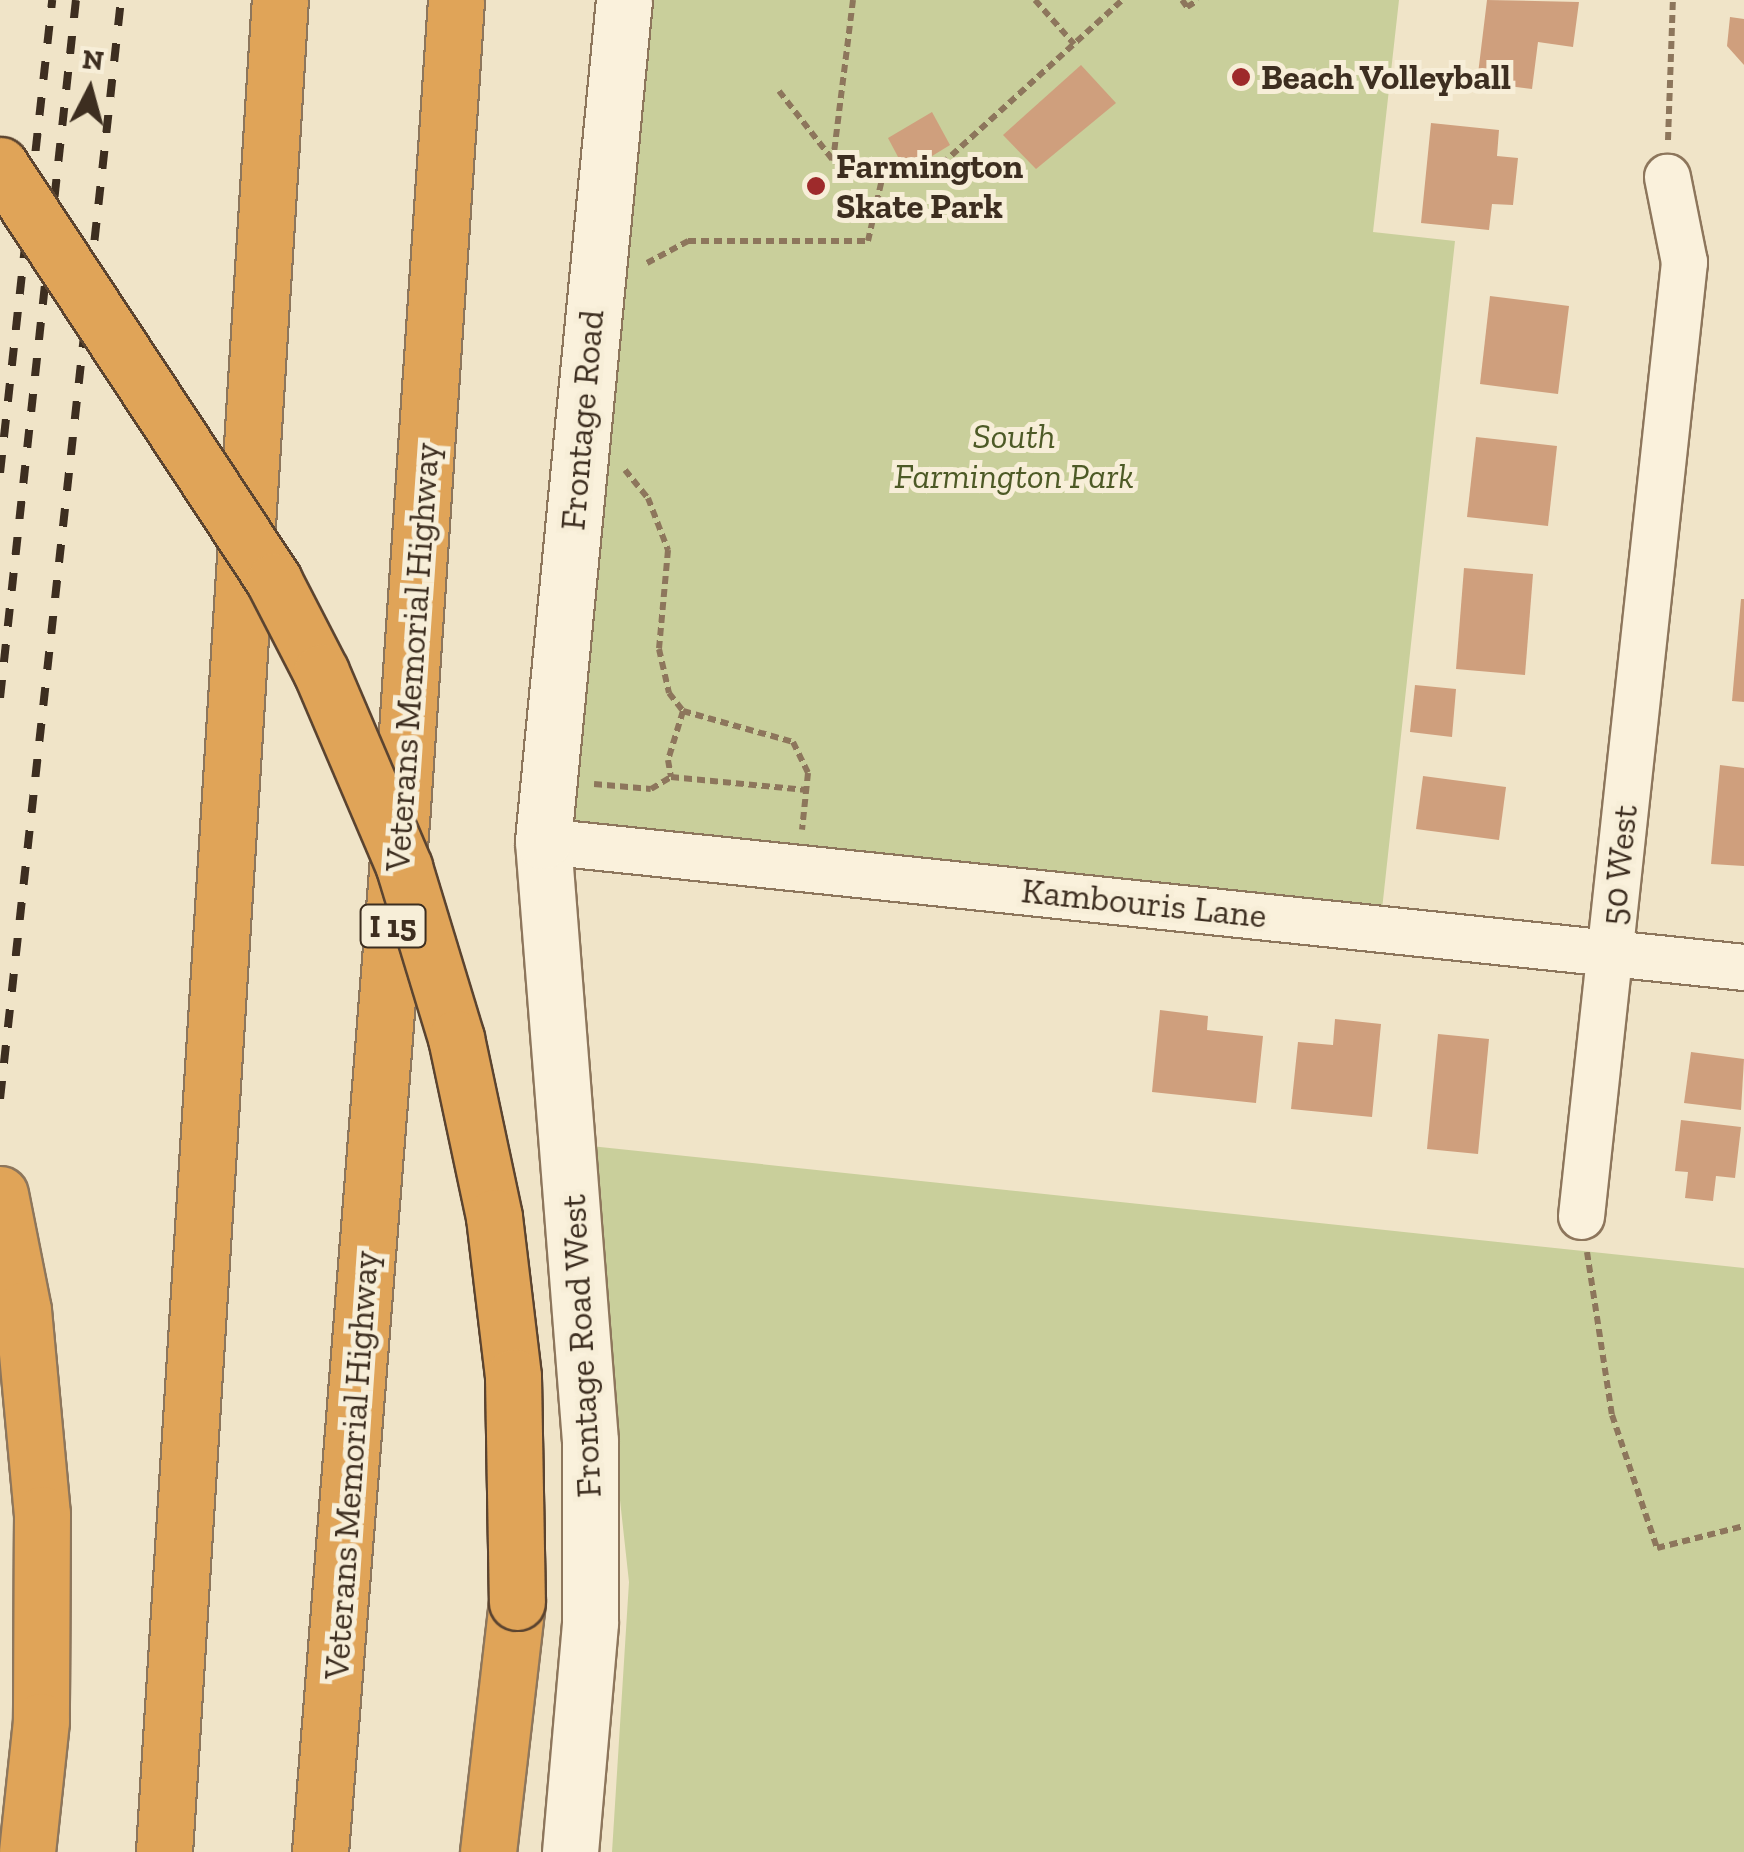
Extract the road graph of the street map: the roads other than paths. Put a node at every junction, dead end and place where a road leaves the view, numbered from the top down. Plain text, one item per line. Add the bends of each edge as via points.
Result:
1 (280, 0) edge
2 (456, 0) edge
3 (624, 0) edge
4 (0, 164) edge
5 (1667, 176) road end
6 (543, 841) junction
7 (1609, 953) junction
8 (1744, 967) edge
9 (0, 1194) edge
10 (1581, 1216) road end
11 (27, 1852) edge
12 (164, 1852) edge
13 (320, 1852) edge
14 (488, 1852) edge
15 (570, 1852) edge

1 - 12 highway
2 - 13 highway, Veterans Memorial Highway / I 15 via 404,787
3 - 6 street, Frontage Road
4 - 14 highway, bridge via 274,582 321,672 404,867 456,1038 494,1216 513,1377 517,1602
5 - 7 street, 50 West via 1684,262
6 - 7 street, Kambouris Lane
6 - 15 street, Frontage Road West via 590,1441 590,1622
7 - 8 street, Kambouris Lane
7 - 10 street, 50 West
9 - 11 highway via 38,1448 44,1587

